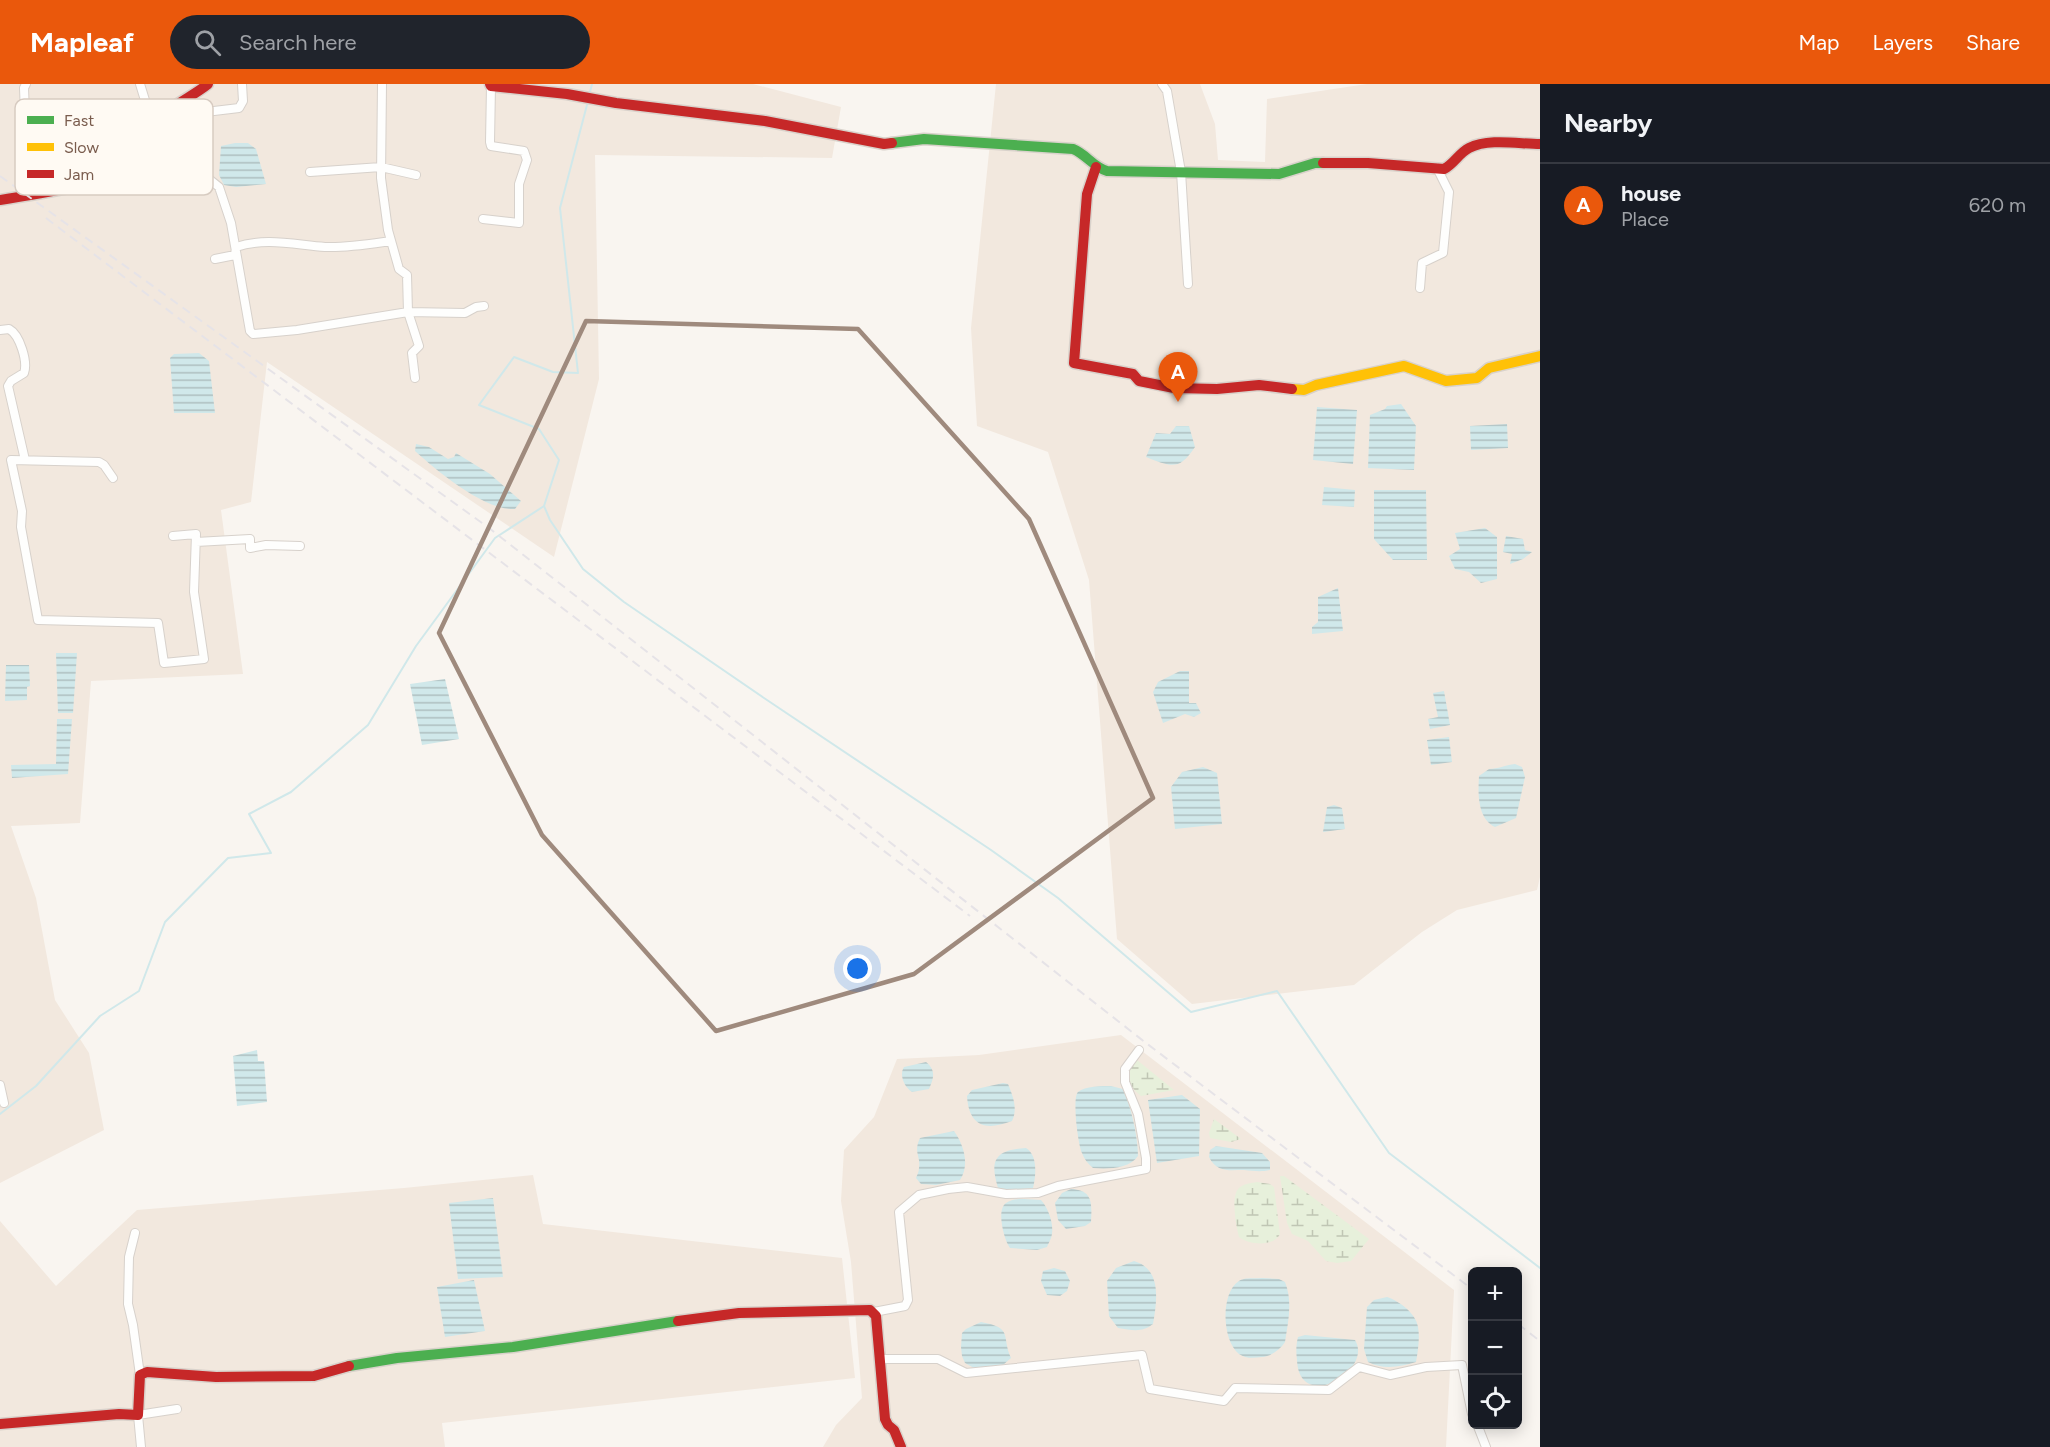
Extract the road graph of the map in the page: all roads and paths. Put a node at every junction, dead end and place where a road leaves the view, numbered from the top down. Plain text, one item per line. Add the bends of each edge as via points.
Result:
1 (26, 84) edge
2 (140, 84) edge
3 (208, 84) edge
4 (242, 84) edge
5 (382, 84) edge
6 (1162, 84) edge
7 (490, 85) edge
8 (24, 99) edge
9 (145, 99) edge
10 (189, 99) edge
11 (213, 112) edge
12 (1540, 144) edge
13 (381, 167) junction
14 (1095, 167) junction
15 (1437, 168) junction
16 (310, 172) dead end
17 (1181, 172) junction
18 (416, 175) dead end
19 (213, 182) edge
20 (24, 195) edge
21 (0, 200) edge
22 (483, 219) dead end
23 (391, 241) junction
24 (235, 250) junction
25 (215, 259) dead end
26 (1188, 284) dead end
27 (1420, 288) dead end
28 (484, 306) dead end
29 (408, 312) junction
30 (0, 330) edge
31 (1540, 356) edge
32 (415, 378) dead end
33 (25, 460) junction
34 (113, 478) dead end
35 (173, 536) dead end
36 (196, 542) junction
37 (300, 546) dead end
38 (1139, 1050) dead end
39 (0, 1085) edge
40 (4, 1103) dead end
41 (135, 1233) dead end
42 (874, 1312) junction
43 (879, 1359) junction
44 (140, 1375) junction
45 (1468, 1392) edge
46 (177, 1409) dead end
47 (138, 1415) junction
48 (0, 1424) edge
49 (1479, 1429) edge
50 (141, 1447) edge
51 (901, 1447) edge
52 (1486, 1447) edge

1 - 8 street
2 - 9 street
3 - 10 street
4 - 11 street via 243,101 239,108
5 - 13 street
6 - 17 street via 1167,91
7 - 14 street via 765,121 884,144 924,139 1073,149 1086,154
7 - 22 street via 491,146 524,151 527,160 519,184 519,223
12 - 15 street via 1472,146 1449,167
13 - 16 street
13 - 18 street
13 - 23 street
14 - 17 street via 1107,171
14 - 31 street via 1087,194 1074,363 1133,374 1139,381 1174,388 1259,385 1304,390 1404,366 1446,381 1478,378 1489,368
15 - 17 street via 1325,163 1279,174
15 - 27 street via 1449,192 1443,253 1422,263
17 - 26 street
19 - 24 street via 219,187 231,223
20 - 21 street
23 - 24 street via 327,247 255,243
23 - 29 street via 399,268 407,275
24 - 25 street via 231,257
24 - 29 street via 253,334
28 - 29 street via 465,313
29 - 32 street via 419,346 412,353
30 - 33 street via 9,329 17,335 25,366 24,373 8,386
33 - 34 street via 99,462
33 - 36 street via 11,460 38,620 158,623 164,663 204,659 194,592
35 - 36 street via 196,534
36 - 37 street via 250,539 250,548
38 - 42 street via 1125,1069 1125,1082 1138,1114 1146,1169 1038,1193 1006,1194 967,1187 919,1195 899,1212 908,1300 905,1306
39 - 40 street
41 - 44 street via 129,1257 128,1304
42 - 43 street
42 - 44 street via 739,1313 513,1347 357,1364 314,1376 216,1377 147,1372
43 - 45 street via 938,1359 966,1373 1142,1354 1150,1389 1224,1401 1235,1388 1329,1390 1359,1366 1390,1375 1462,1365
43 - 51 street via 885,1419
44 - 47 street
46 - 47 street
47 - 48 street
47 - 50 street
49 - 52 street

